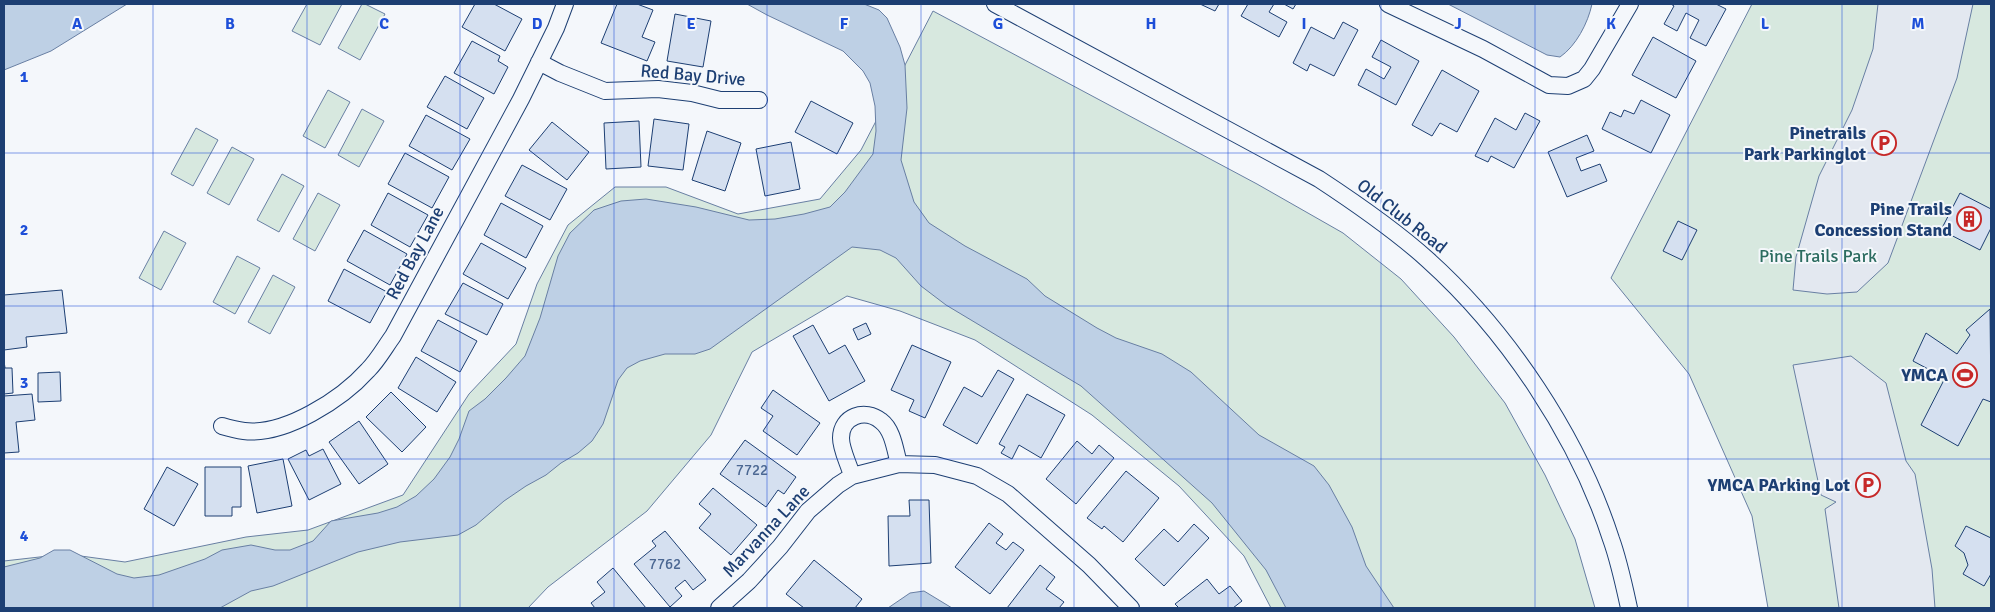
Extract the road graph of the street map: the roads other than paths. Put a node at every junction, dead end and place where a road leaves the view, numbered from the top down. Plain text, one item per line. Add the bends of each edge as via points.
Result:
1 (565, 4) edge
2 (995, 4) edge
3 (1388, 4) edge
4 (1630, 4) edge
5 (539, 62) junction
6 (759, 100) dead end
7 (222, 426) dead end
8 (899, 464) junction
9 (852, 476) junction
10 (719, 608) edge
11 (1131, 608) edge
12 (1629, 608) edge

1 - 5 street, Red Bay Lane
2 - 12 street, Old Club Road via 1319,179 1366,210 1428,260 1468,300 1510,351 1570,445 1611,539
3 - 4 street via 1549,85 1568,86 1584,79 1592,69
5 - 6 street, Red Bay Drive via 604,91 658,89 720,100
5 - 7 street, Red Bay Lane via 393,336 369,370 341,395 290,423 245,432
8 - 9 street, Marvanna Lane
8 - 9 street via 890,433 882,421 868,414 858,415 842,429 841,440
8 - 11 street, Marvanna Lane via 935,465 977,476 1008,494 1090,565
9 - 10 street, Marvanna Lane via 808,511 749,581

